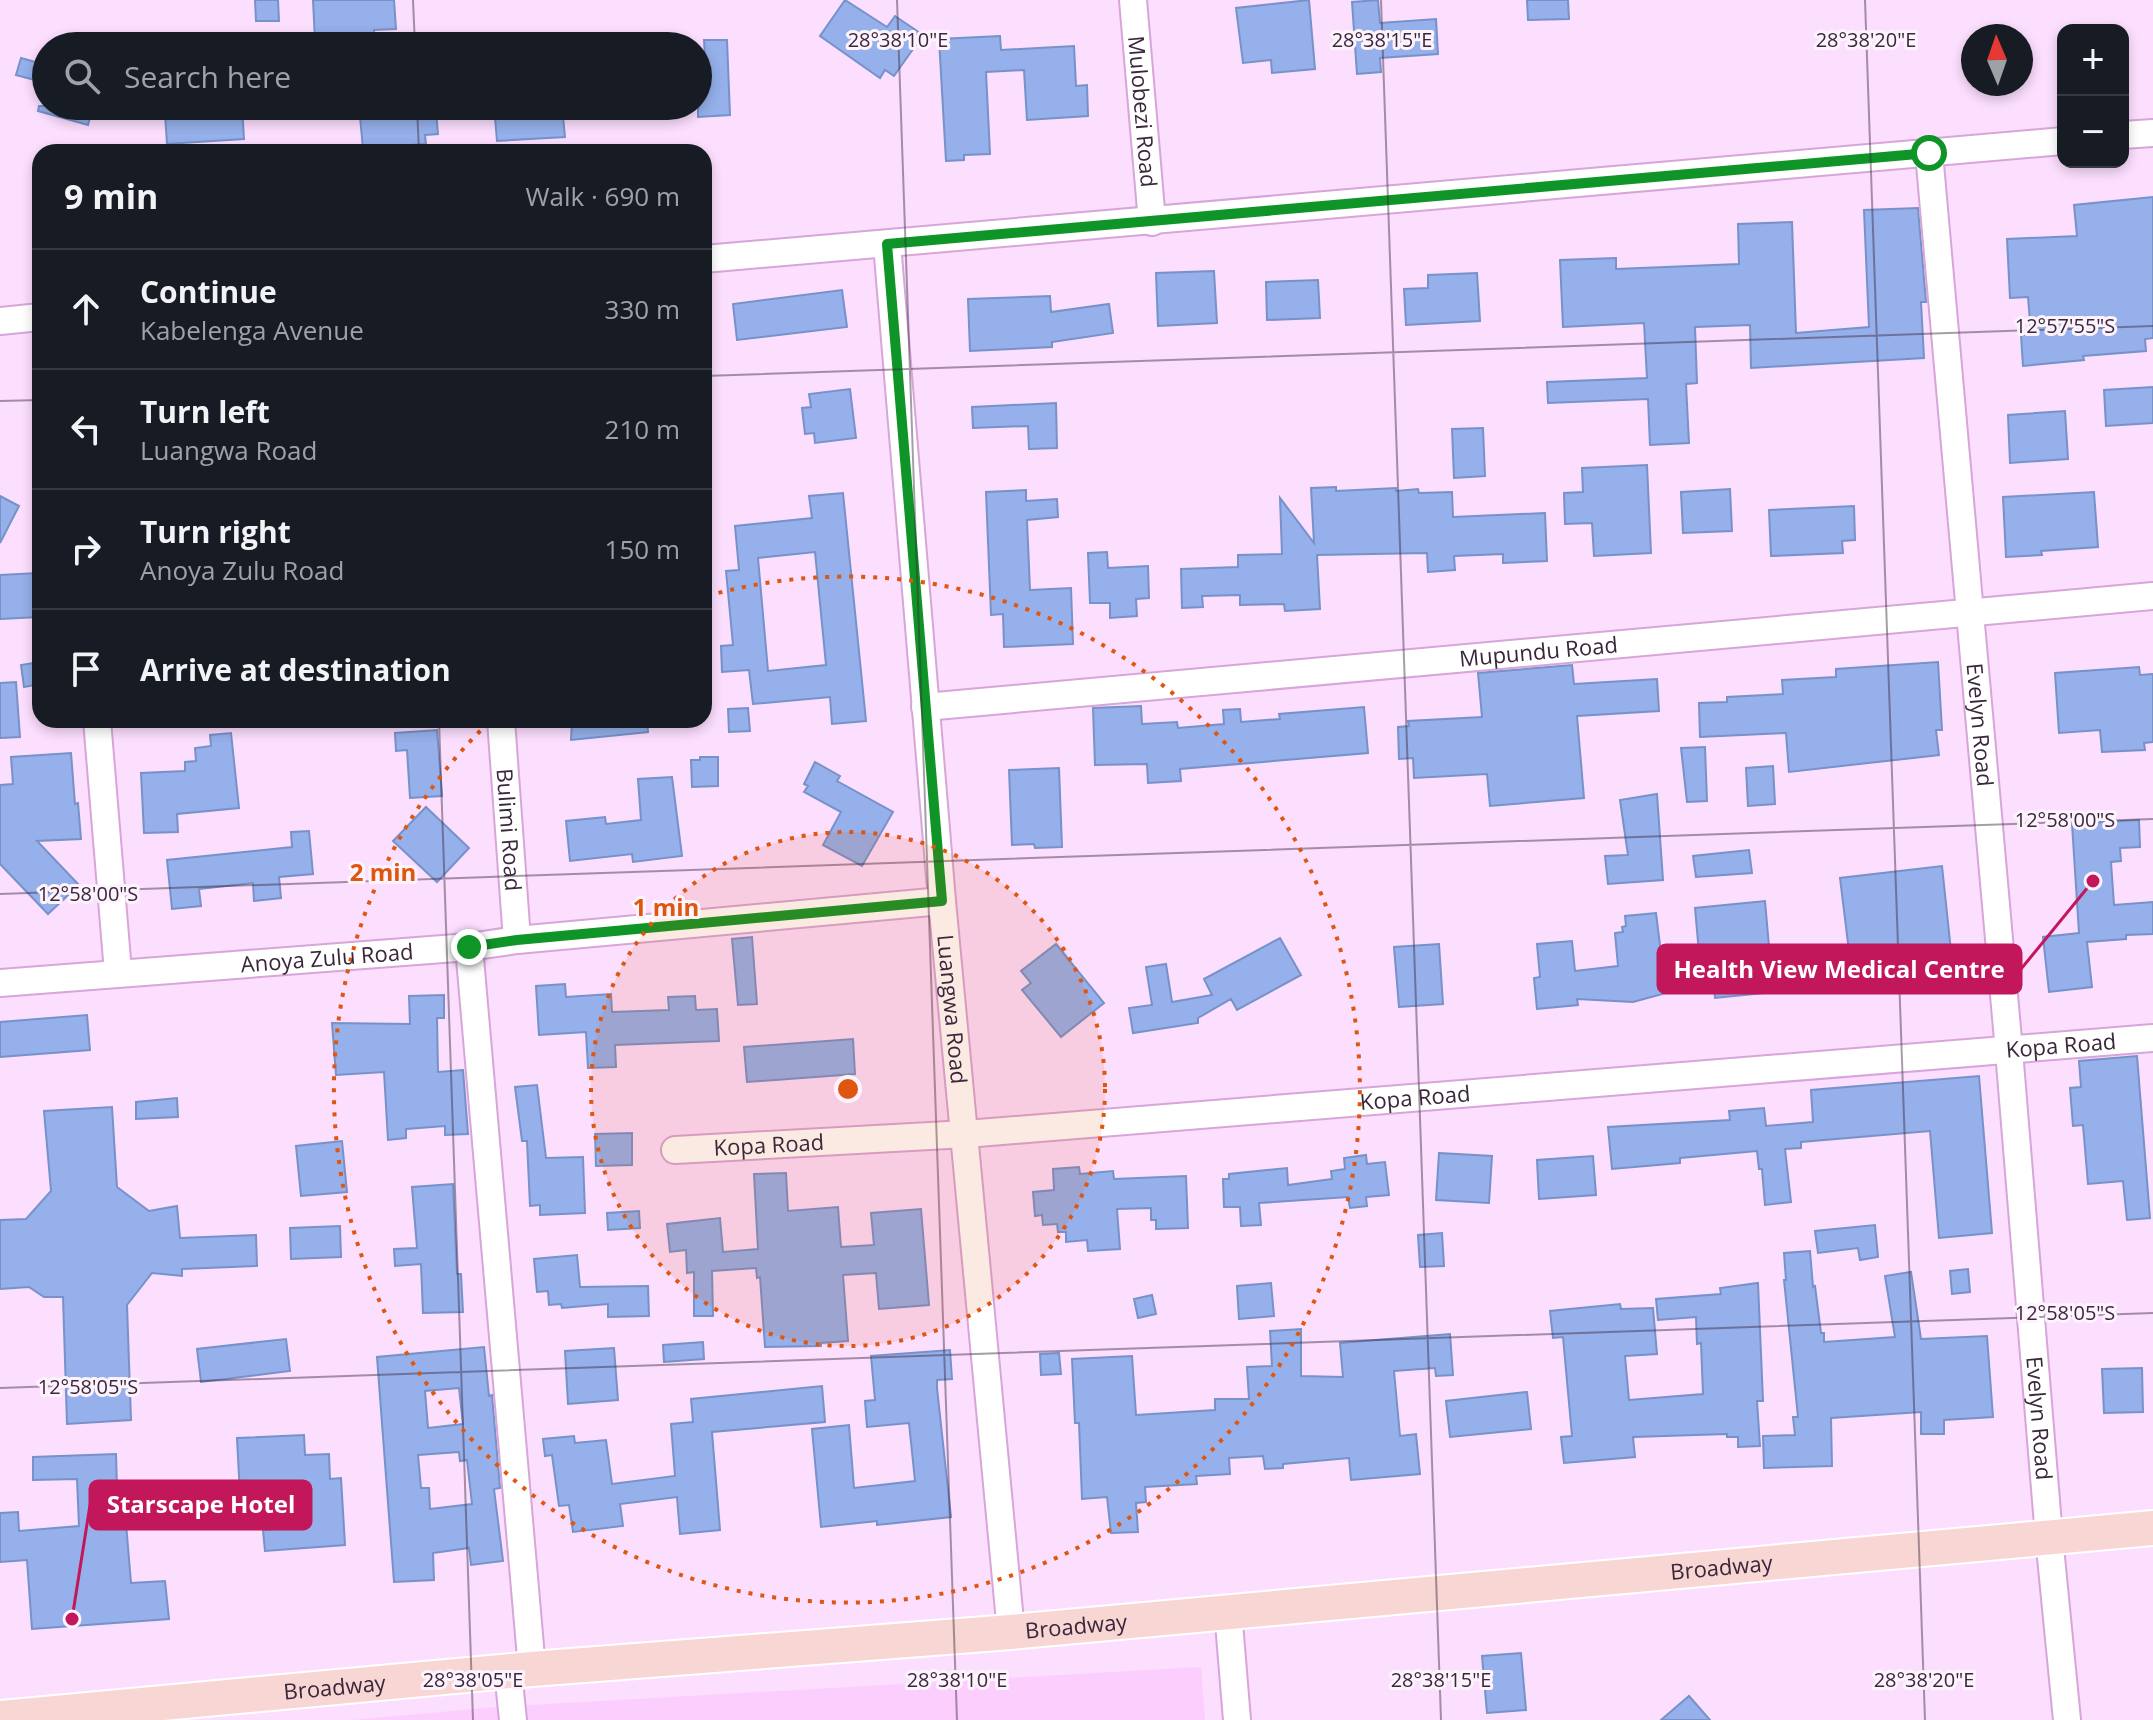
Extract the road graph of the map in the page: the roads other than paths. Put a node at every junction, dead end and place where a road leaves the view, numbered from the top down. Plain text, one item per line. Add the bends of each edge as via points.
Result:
1 (1133, 0) edge
2 (2153, 133) edge
3 (2129, 135) edge
4 (2057, 142) edge
5 (1929, 153) junction
6 (1152, 222) junction
7 (887, 244) junction
8 (712, 258) edge
9 (32, 318) edge
10 (0, 321) edge
11 (2153, 596) edge
12 (1970, 614) junction
13 (925, 707) junction
14 (98, 728) edge
15 (502, 728) edge
16 (942, 901) junction
17 (517, 940) junction
18 (469, 947) junction
19 (118, 972) junction
20 (0, 983) edge
21 (2153, 1038) edge
22 (2009, 1051) junction
23 (966, 1134) junction
24 (675, 1150) dead end
25 (2153, 1528) edge
26 (2049, 1537) junction
27 (1228, 1611) junction
28 (1011, 1632) junction
29 (520, 1670) junction
30 (0, 1718) edge
31 (513, 1720) edge
32 (1237, 1720) edge
33 (2067, 1720) edge

1 - 6 street, Mulobezi Road
2 - 3 street
4 - 5 street
5 - 6 street
5 - 12 street, Evelyn Road
6 - 7 street
7 - 8 street
7 - 13 street, Luangwa Road
9 - 10 street
11 - 12 street, Mupundu Road
12 - 13 street, Mupundu Road
12 - 22 street, Evelyn Road
13 - 16 street, Luangwa Road
14 - 19 street
15 - 17 street, Bulimi Road
16 - 17 street, Anoya Zulu Road
16 - 23 street, Luangwa Road
17 - 18 street, Anoya Zulu Road
18 - 19 street, Anoya Zulu Road
18 - 29 street
19 - 20 street, Anoya Zulu Road
21 - 22 street, Kopa Road
22 - 23 street, Kopa Road
22 - 26 street, Evelyn Road
23 - 24 street, Kopa Road
23 - 28 street, Luangwa Road
25 - 26 main road, Broadway
26 - 27 main road, Broadway
26 - 33 street, Evelyn Road
27 - 28 main road, Broadway
27 - 32 street
28 - 29 main road, Broadway
29 - 30 main road, Broadway
29 - 31 street

